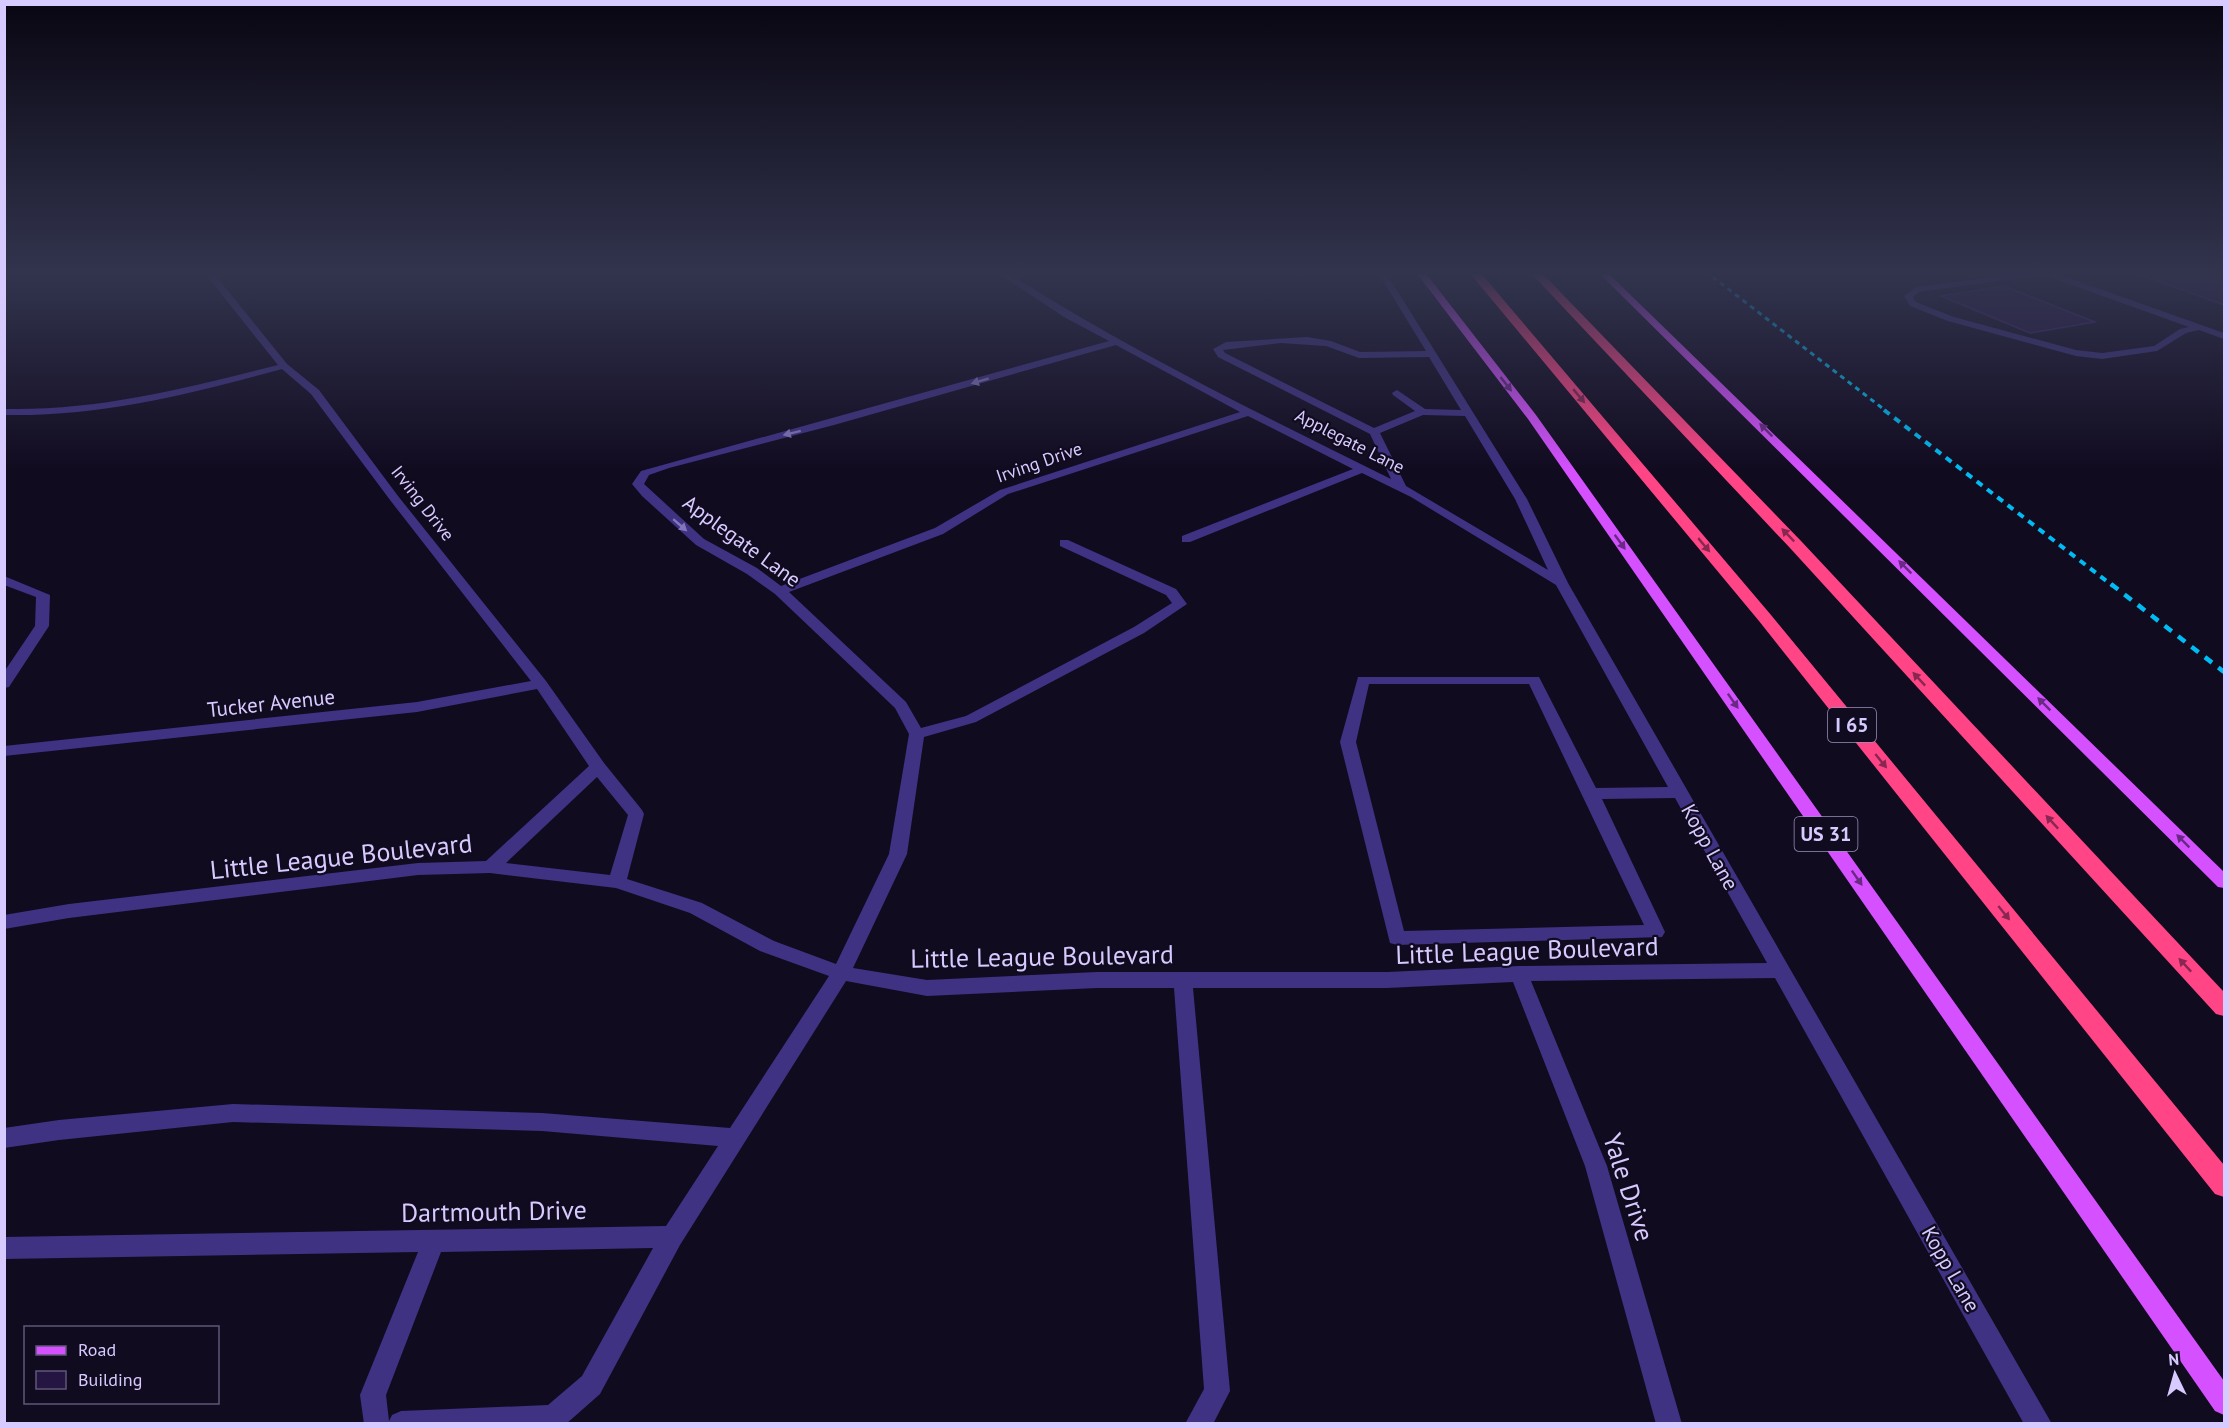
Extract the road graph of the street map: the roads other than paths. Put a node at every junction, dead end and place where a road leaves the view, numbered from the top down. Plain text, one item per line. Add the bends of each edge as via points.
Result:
1 (261, 338) edge
2 (1109, 338) edge
3 (1421, 338) edge
4 (1471, 338) edge
5 (1529, 338) edge
6 (1598, 338) edge
7 (1669, 338) edge
8 (2020, 338) edge
9 (2173, 338) edge
10 (1117, 342) junction
11 (1431, 354) junction
12 (284, 366) junction
13 (1397, 393) dead end
14 (4, 412) edge
15 (1249, 412) junction
16 (1422, 412) junction
17 (1467, 413) junction
18 (1374, 432) junction
19 (1362, 470) junction
20 (1402, 489) junction
21 (1186, 539) dead end
22 (1065, 543) dead end
23 (4, 580) edge
24 (1561, 583) junction
25 (780, 591) junction
26 (4, 684) edge
27 (541, 684) junction
28 (917, 734) junction
29 (4, 751) edge
30 (598, 768) junction
31 (1680, 792) junction
32 (1591, 794) junction
33 (490, 867) junction
34 (617, 882) junction
35 (2224, 882) edge
36 (4, 922) edge
37 (1779, 970) junction
38 (841, 973) junction
39 (1519, 974) junction
40 (1183, 980) junction
41 (2224, 1008) edge
42 (4, 1138) edge
43 (736, 1138) junction
44 (2224, 1185) edge
45 (672, 1237) junction
46 (434, 1241) junction
47 (4, 1248) edge
48 (2224, 1402) edge
49 (377, 1424) edge
50 (401, 1424) edge
51 (1198, 1424) edge
52 (1669, 1424) edge
53 (2039, 1424) edge

1 - 12 street, Irving Drive
2 - 10 street, Applegate Lane
3 - 11 street, Kopp Lane
4 -> 48 main road, US 31 via 1532,417
5 -> 44 highway, I 65 via 1765,618
41 -> 6 highway via 1841,591
35 -> 7 main road
8 - 9 street via 2102,356 2157,348
10 - 15 street, Applegate Lane
10 -> 25 street, Applegate Lane via 645,473 638,484 700,542
11 - 17 street, Kopp Lane
11 - 18 street via 1359,355 1307,340 1226,345 1218,349 1221,355
12 - 14 street via 93,411
12 - 27 street, Irving Drive via 315,392
13 - 16 street
15 - 19 street, Applegate Lane
15 - 25 street, Irving Drive via 1004,492 939,531
16 - 17 street
16 - 18 street
17 - 24 street, Kopp Lane via 1521,500
18 - 20 street
19 - 20 street, Applegate Lane
19 - 21 street
20 - 24 street, Applegate Lane
22 - 28 street via 1171,592 1180,604 1139,630 971,719
23 - 26 street via 43,595 42,626
24 - 31 street, Kopp Lane
25 - 28 street, Applegate Lane via 901,705
27 - 29 street, Tucker Avenue via 417,708
27 - 30 street, Irving Drive
28 - 38 street via 898,854
30 - 33 street
30 - 34 street, Irving Drive via 636,814
31 - 32 street
31 - 37 street, Kopp Lane
32 - 32 street via 1534,680 1363,680 1348,742 1397,938 1656,932
33 - 34 street, Little League Boulevard
33 - 36 street, Little League Boulevard via 418,869
34 - 38 street, Little League Boulevard via 696,908 767,946
37 - 39 street, Little League Boulevard
37 - 53 street, Kopp Lane
38 - 40 street, Little League Boulevard via 927,988
38 - 43 street
39 - 40 street, Little League Boulevard via 1387,980
39 - 52 street, Yale Drive via 1596,1166
40 - 51 street via 1217,1391
42 - 43 street via 233,1113 542,1122
43 - 45 street
45 - 46 street, Dartmouth Drive
45 - 50 street via 591,1385 553,1418
46 - 47 street, Dartmouth Drive
46 - 49 street via 373,1395

